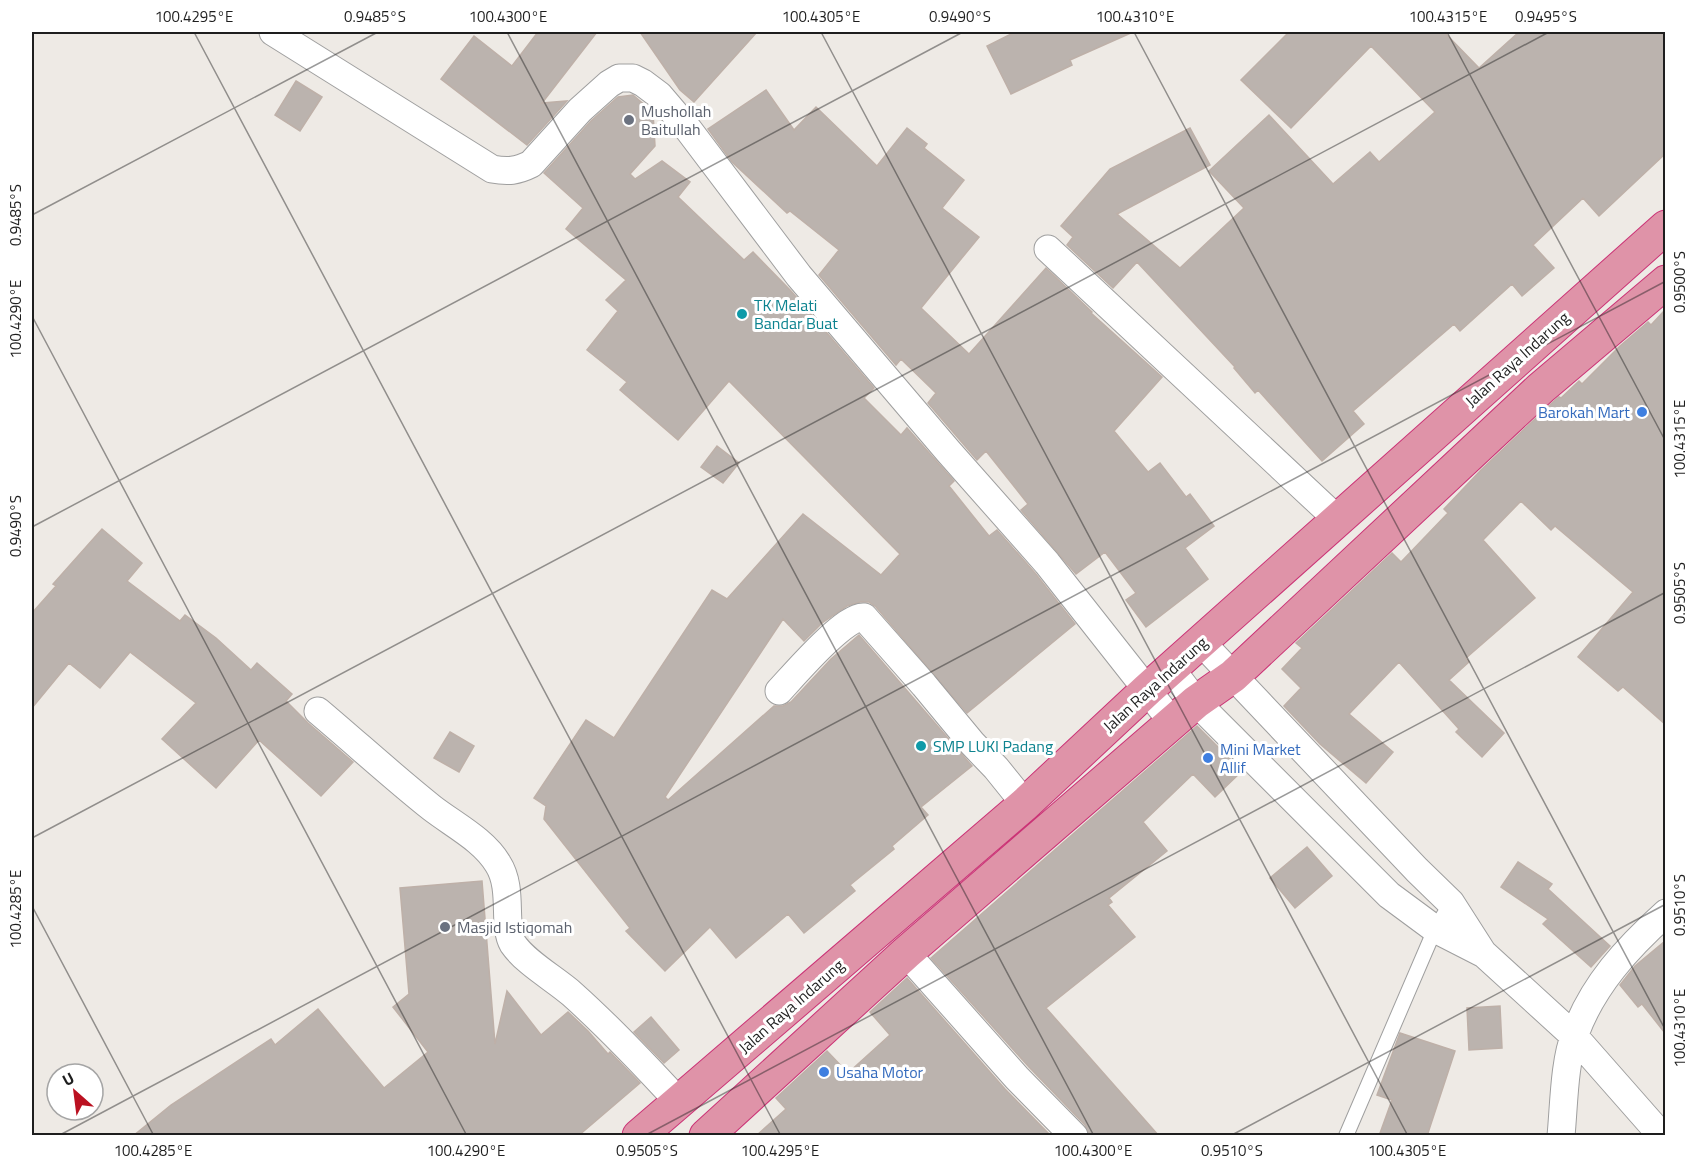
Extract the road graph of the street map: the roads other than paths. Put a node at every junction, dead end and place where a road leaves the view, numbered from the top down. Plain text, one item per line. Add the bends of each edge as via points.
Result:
1 (273, 32) edge
2 (1665, 226) edge
3 (1048, 249) dead end
4 (1665, 282) edge
5 (1337, 519) junction
6 (1201, 642) junction
7 (1233, 676) junction
8 (1159, 679) junction
9 (779, 691) dead end
10 (318, 711) dead end
11 (1185, 713) junction
12 (1024, 804) junction
13 (1450, 903) junction
14 (1665, 913) edge
15 (1435, 929) junction
16 (906, 953) junction
17 (1483, 953) junction
18 (1574, 1036) junction
19 (719, 1068) junction
20 (747, 1100) junction
21 (678, 1101) junction
22 (1662, 1133) edge
23 (639, 1136) edge
24 (706, 1136) edge
25 (1074, 1136) edge
26 (1346, 1136) edge
27 (1561, 1136) edge

1 - 8 street via 492,169 507,172 531,164 609,84 620,78 643,83 659,95 688,129 799,276 948,451 1047,563
2 - 5 highway, Jalan Raya Indarung
3 - 5 street
4 - 7 highway via 1541,388
5 - 6 highway, Jalan Raya Indarung
6 - 7 street
6 - 8 highway, Jalan Raya Indarung
7 - 11 highway
7 - 13 street
8 - 11 street
8 - 12 highway, Jalan Raya Indarung
9 - 12 street via 850,620 864,618
10 - 21 street via 487,852 505,880 513,943 572,994
11 - 15 street via 1389,895
11 - 16 highway
12 - 19 highway, Jalan Raya Indarung
13 - 15 lane
13 - 17 street
14 - 18 street via 1619,958 1595,990
15 - 17 street
15 - 26 lane
16 - 20 highway
16 - 25 street
17 - 18 street
18 - 22 street
18 - 27 street
19 - 20 highway
19 - 21 highway, Jalan Raya Indarung
20 - 24 highway
21 - 23 highway, Jalan Raya Indarung

